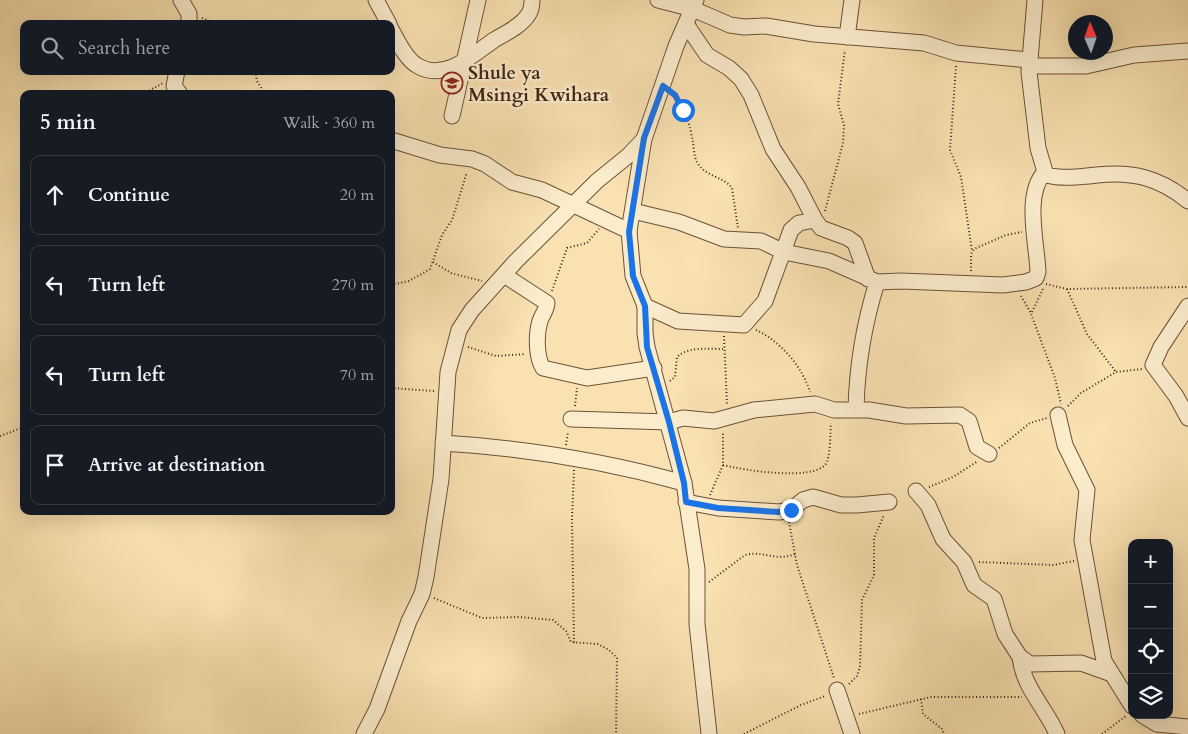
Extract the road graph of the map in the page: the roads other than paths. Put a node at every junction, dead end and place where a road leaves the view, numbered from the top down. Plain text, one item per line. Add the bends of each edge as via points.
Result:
1 (181, 0) edge
2 (376, 0) edge
3 (478, 0) edge
4 (532, 0) edge
5 (658, 0) edge
6 (852, 0) edge
7 (1035, 0) edge
8 (695, 4) edge
9 (189, 20) edge
10 (387, 20) edge
11 (686, 24) junction
12 (395, 35) edge
13 (847, 37) junction
14 (1188, 51) edge
15 (463, 63) junction
16 (1029, 63) junction
17 (176, 75) edge
18 (177, 90) edge
19 (452, 116) dead end
20 (644, 138) junction
21 (395, 141) edge
22 (1044, 173) junction
23 (1188, 201) edge
24 (572, 204) junction
25 (633, 210) junction
26 (818, 224) junction
27 (629, 232) junction
28 (784, 252) junction
29 (504, 275) junction
30 (872, 281) junction
31 (645, 306) junction
32 (1188, 306) edge
33 (654, 368) junction
34 (856, 409) junction
35 (1060, 413) road end
36 (1188, 418) edge
37 (571, 419) dead end
38 (669, 422) junction
39 (443, 443) junction
40 (989, 454) dead end
41 (684, 483) junction
42 (916, 491) dead end
43 (686, 502) junction
44 (889, 502) dead end
45 (1020, 657) junction
46 (1109, 673) junction
47 (837, 690) road end
48 (1128, 703) edge
49 (1147, 719) edge
50 (1188, 727) edge
51 (364, 734) edge
52 (709, 734) edge
53 (852, 734) edge
54 (1057, 734) edge

1 - 9 street
2 - 10 street
3 - 15 street
4 - 15 street via 529,14 518,25
5 - 8 street
6 - 13 street
7 - 16 street
8 - 11 street
8 - 13 street via 730,24
11 - 20 street
11 - 26 street via 707,55 729,68 751,94 776,155
12 - 15 street via 417,66 445,69
13 - 16 street via 924,43 956,53
14 - 16 street via 1134,54 1086,66
15 - 19 street
16 - 22 street via 1038,148
17 - 18 street via 174,86
20 - 24 street
20 - 25 street
21 - 24 street via 440,155 472,159 512,182 542,190
22 - 23 street via 1055,177 1098,175 1153,179
22 - 30 street via 1034,193 1038,272 1032,280 1017,284 966,286
24 - 27 street
24 - 29 street
25 - 27 street
25 - 28 street via 680,222 724,239 761,241
26 - 28 street via 794,227
26 - 30 street via 852,240
27 - 31 street via 633,276
28 - 30 street via 829,261
28 - 31 street via 765,301 741,325 678,321
29 - 33 street via 547,303 539,325 538,355 543,368 587,378
29 - 39 street via 463,322 454,344 446,391
30 - 34 street
31 - 33 street via 645,333
32 - 36 street via 1161,347 1154,365
33 - 38 street
34 - 38 street via 834,410 815,404 754,410 708,421 683,418
34 - 40 street via 906,416 960,415 969,421 977,447
35 - 46 street via 1066,445 1087,490 1082,540 1101,651
37 - 38 street
38 - 41 street
39 - 41 street via 495,446 575,458
39 - 51 street via 441,479 422,594
41 - 43 street
42 - 45 street via 928,506 943,540 964,562 974,585 994,600 1005,634
43 - 44 street via 786,511 813,497 841,505
43 - 52 street via 695,552 697,624
45 - 46 street via 1030,664 1081,664
45 - 54 street via 1023,678
46 - 48 street
47 - 53 street
49 - 50 street via 1170,727

